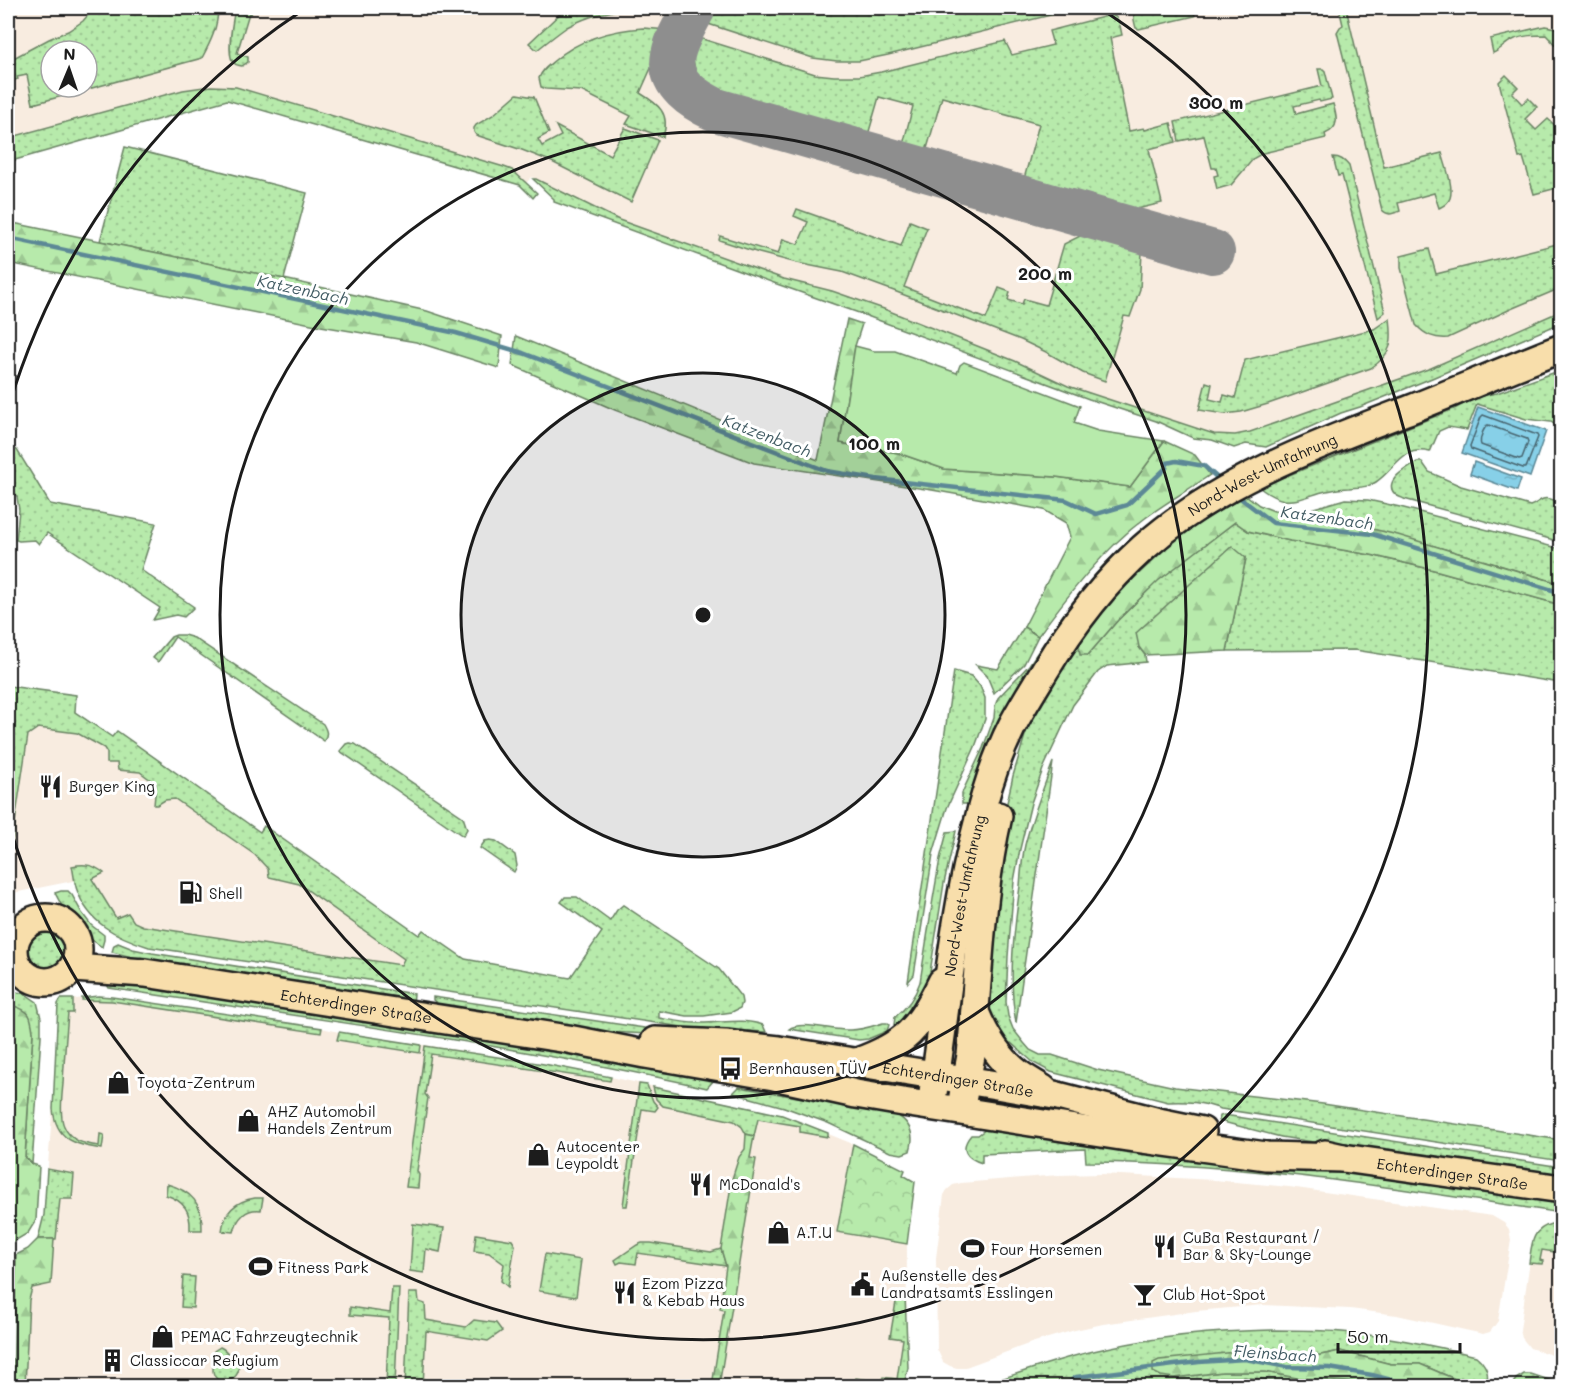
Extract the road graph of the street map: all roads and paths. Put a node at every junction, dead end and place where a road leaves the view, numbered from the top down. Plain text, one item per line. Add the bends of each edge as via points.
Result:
1 (1562, 348) edge
2 (1031, 693) junction
3 (12, 948) edge
4 (75, 957) junction
5 (950, 965) junction
6 (975, 1012) junction
7 (568, 1039) junction
8 (857, 1062) junction
9 (936, 1076) junction
10 (966, 1080) junction
11 (1054, 1095) junction
12 (931, 1107) junction
13 (960, 1111) junction
14 (1343, 1158) junction
15 (1562, 1189) edge

1 - 2 main road, Nord-West-Umfahrung via 1340,436 1220,492 1143,547 1105,585 1064,639
2 - 5 main road, Nord-West-Umfahrung via 1006,739 987,791 970,855
2 - 6 main road, Nord-West-Umfahrung via 990,853
3 - 4 main road via 21,970 39,981 62,978
3 - 4 main road via 32,922 49,919 60,922 74,934
4 - 7 main road, Echterdinger Straße via 145,973
5 - 8 main road via 928,1010 908,1035
5 - 9 main road, Nord-West-Umfahrung
6 - 10 main road, Nord-West-Umfahrung
6 - 11 main road via 990,1041 1018,1073
7 - 8 main road, Echterdinger Straße via 724,1044
7 - 12 main road, Echterdinger Straße
8 - 9 main road, Echterdinger Straße
9 - 10 main road, Echterdinger Straße
9 - 12 main road, Nord-West-Umfahrung
10 - 11 main road, Echterdinger Straße
10 - 13 main road, Nord-West-Umfahrung
11 - 14 main road, Echterdinger Straße via 1183,1127
12 - 13 main road, Echterdinger Straße
13 - 14 main road, Echterdinger Straße via 1266,1156
14 - 15 main road, Echterdinger Straße

